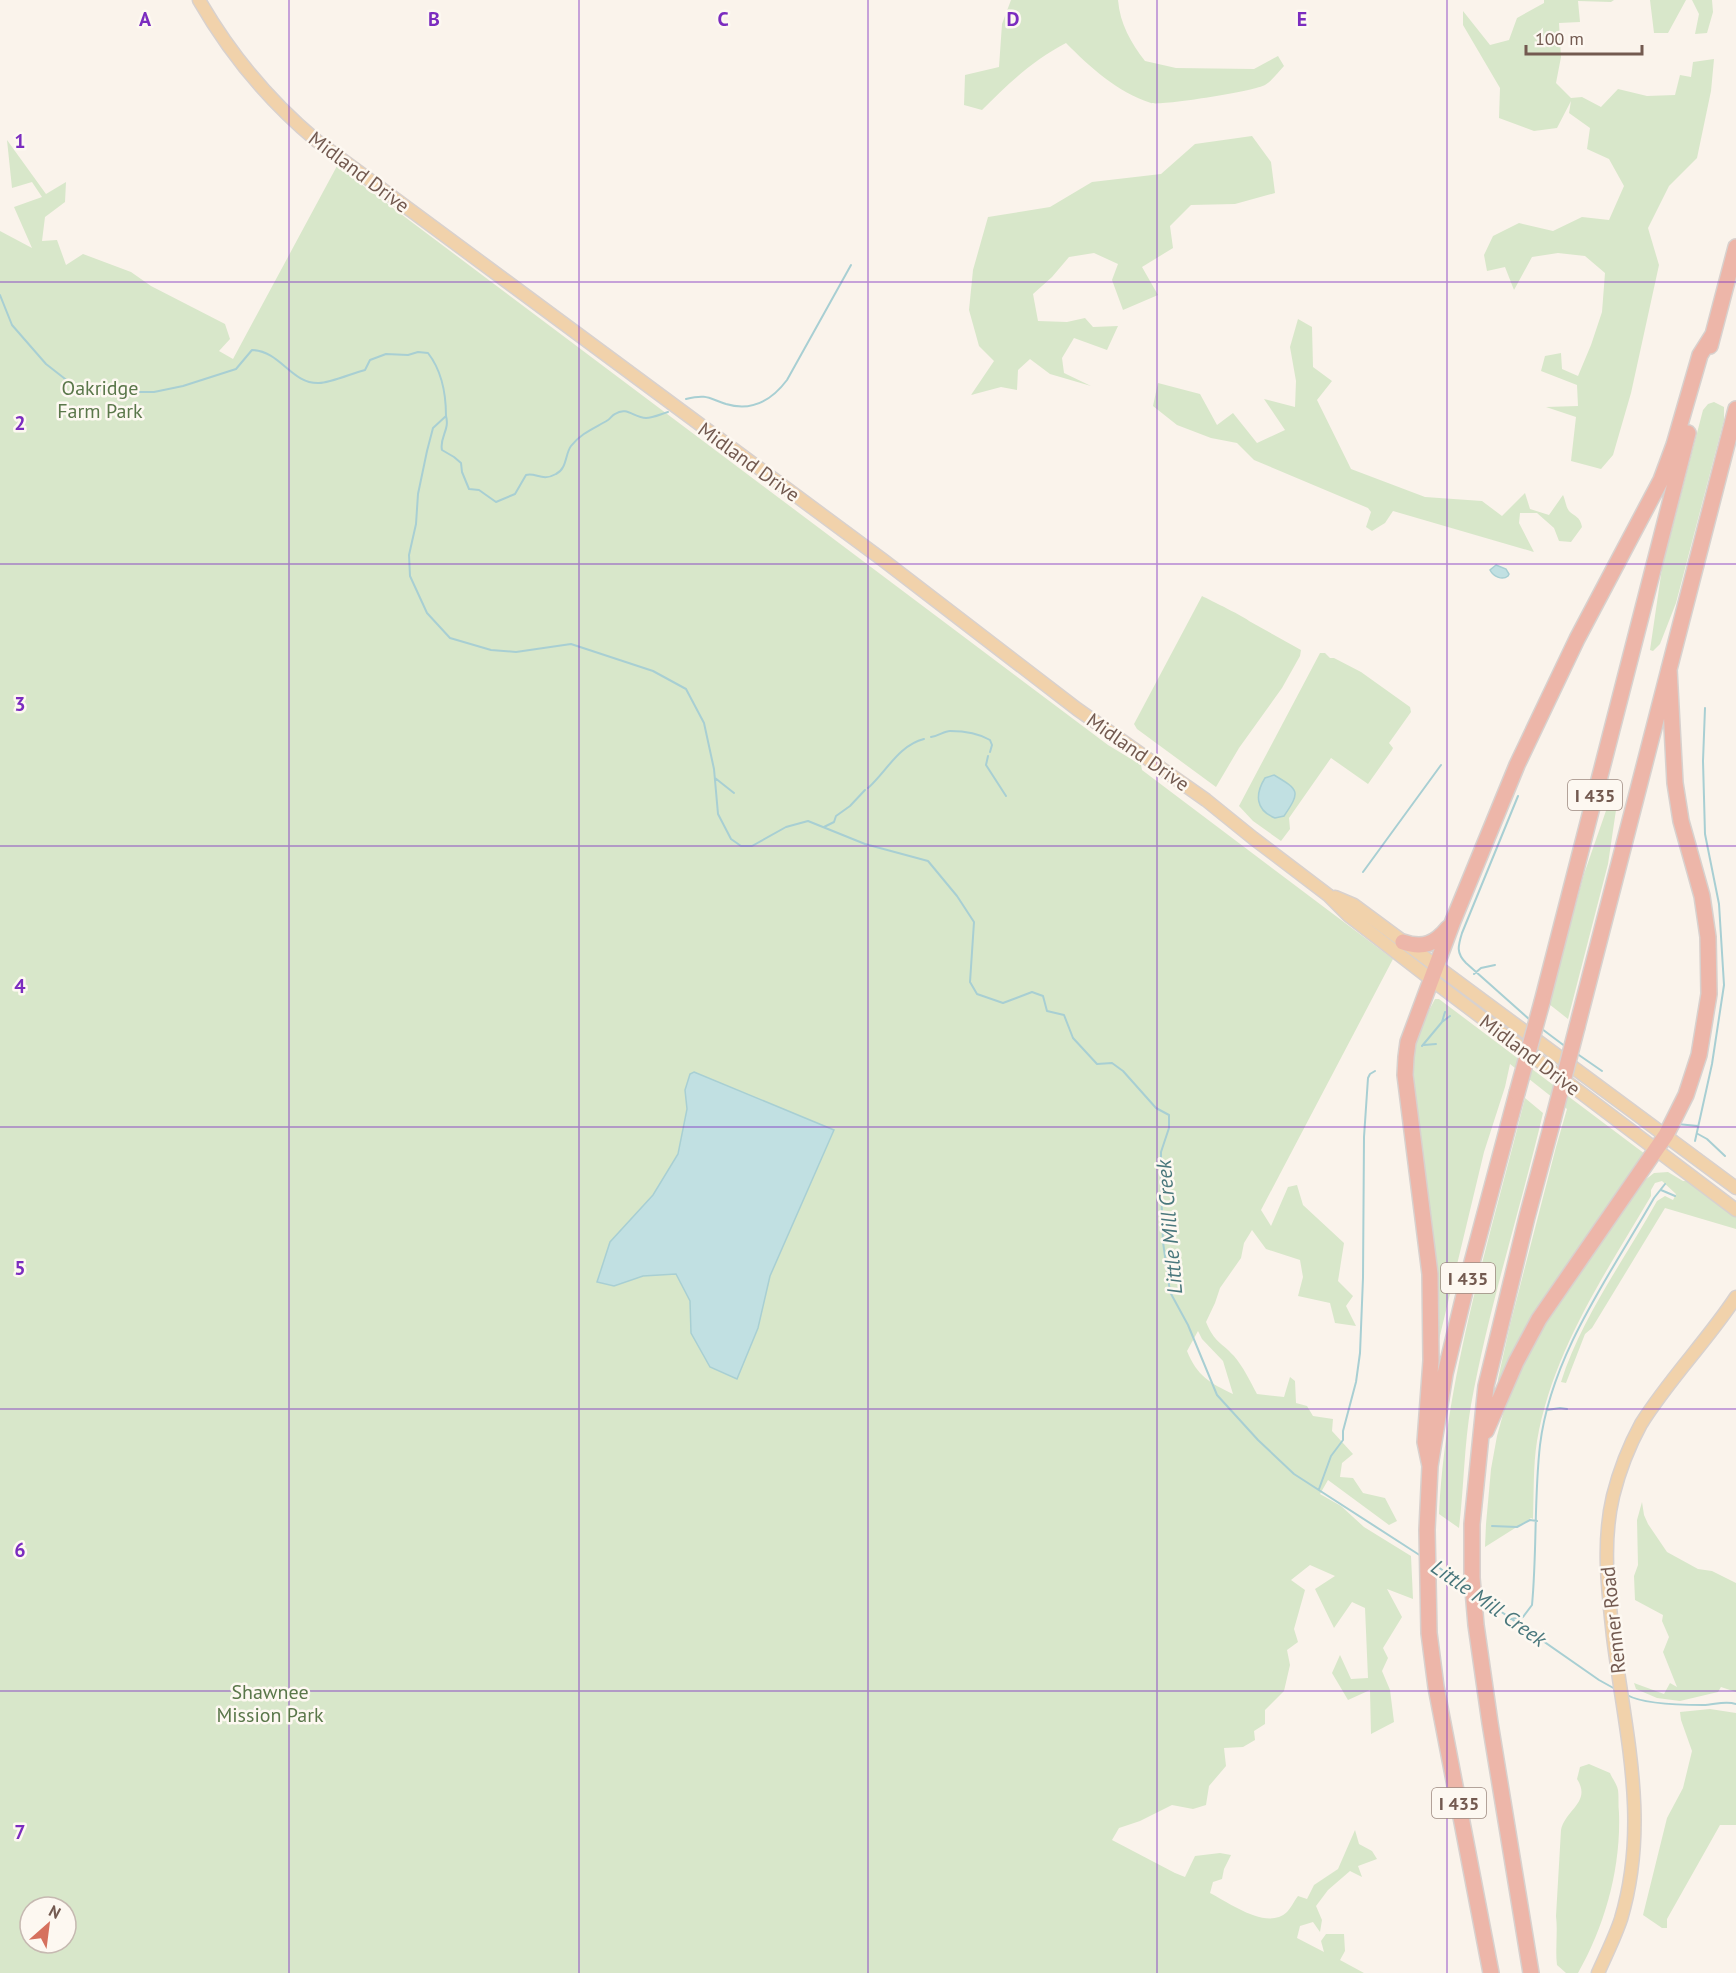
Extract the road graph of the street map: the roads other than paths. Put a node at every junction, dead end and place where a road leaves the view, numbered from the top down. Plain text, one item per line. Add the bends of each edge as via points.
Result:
1 (199, 0) edge
2 (1736, 247) edge
3 (1712, 336) junction
4 (1736, 409) edge
5 (1669, 669) junction
6 (1328, 895) junction
7 (1453, 921) junction
8 (1403, 942) junction
9 (1434, 974) junction
10 (1666, 1136) junction
11 (1657, 1150) junction
12 (1736, 1188) edge
13 (1736, 1210) edge
14 (1736, 1297) edge
15 (1479, 1444) junction
16 (1430, 1466) junction
17 (1491, 1973) edge
18 (1531, 1973) edge
19 (1598, 1973) edge

1 - 6 main road, Midland Drive via 248,73 275,104 317,141 1077,709 1206,800
2 - 3 highway, I 435
3 - 7 highway via 1700,355 1661,480 1535,725
3 - 16 highway, I 435, bridge via 1453,1339
4 - 5 highway, I 435
5 - 10 highway via 1675,783 1702,896 1710,974 1699,1055 1686,1095
5 - 15 highway, I 435, bridge via 1486,1386
6 - 8 main road, Midland Drive via 1354,905
6 - 9 main road, Midland Drive via 1348,915
7 - 8 highway via 1433,943 1421,946
7 - 9 highway
8 - 9 main road, Midland Drive
9 - 10 main road, Midland Drive
9 - 11 main road, Midland Drive
9 - 16 highway via 1408,1042 1405,1076 1430,1285 1431,1361 1425,1442
10 - 11 highway
10 - 12 main road, Midland Drive
11 - 13 main road, Midland Drive
11 - 15 highway via 1539,1319
14 - 19 main road, Renner Road via 1641,1425 1614,1496 1607,1543 1608,1590 1635,1805 1632,1864 1620,1921
15 - 18 highway, I 435 via 1472,1578 1481,1662
16 - 17 highway, I 435 via 1429,1633

